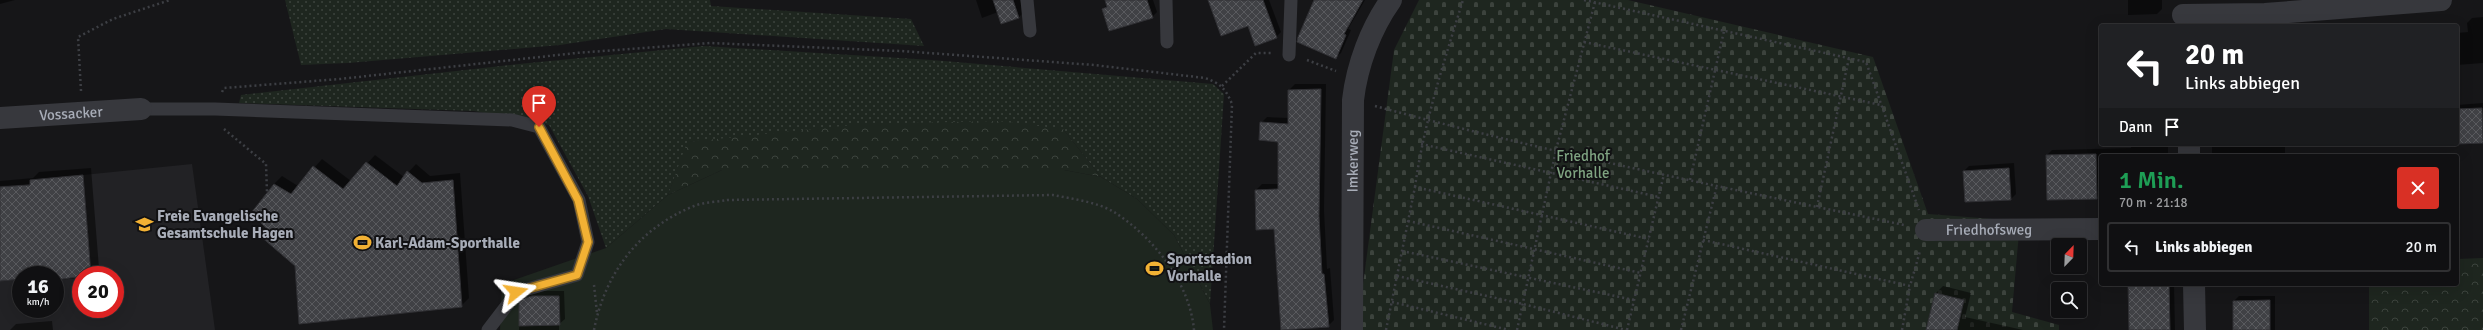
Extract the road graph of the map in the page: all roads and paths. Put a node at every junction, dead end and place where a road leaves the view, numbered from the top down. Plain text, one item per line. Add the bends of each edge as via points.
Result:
1 (170, 0) edge
2 (1027, 0) edge
3 (1166, 0) edge
4 (1291, 0) edge
5 (1392, 0) edge
6 (1463, 0) edge
7 (1584, 0) edge
8 (2441, 0) edge
9 (1595, 2) junction
10 (2183, 14) edge
11 (1030, 31) dead end
12 (1724, 31) junction
13 (1167, 42) dead end
14 (1584, 42) junction
15 (1256, 53) dead end
16 (1295, 56) joint
17 (1849, 58) junction
18 (1715, 71) junction
19 (1339, 72) dead end
20 (1222, 86) junction
21 (1841, 97) junction
22 (1353, 100) junction
23 (1881, 105) junction
24 (141, 109) joint
25 (201, 109) junction
26 (215, 109) junction
27 (83, 112) junction
28 (0, 118) edge
29 (1427, 120) junction
30 (1421, 144) junction
31 (1556, 150) junction
32 (1552, 173) junction
33 (1664, 174) junction
34 (1690, 180) junction
35 (1717, 185) junction
36 (1415, 187) junction
37 (267, 192) dead end
38 (1659, 197) junction
39 (1817, 207) junction
40 (1542, 215) junction
41 (1408, 221) junction
42 (2099, 229) edge
43 (1926, 230) junction
44 (1649, 239) junction
45 (1703, 240) junction
46 (1533, 250) junction
47 (1402, 251) junction
48 (1641, 272) junction
49 (1397, 276) junction
50 (1528, 277) junction
51 (1910, 286) junction
52 (2194, 286) edge
53 (1634, 300) junction
54 (1392, 302) junction
55 (1522, 304) junction
56 (488, 330) edge
57 (594, 330) edge
58 (1194, 330) edge
59 (1224, 330) edge
60 (1352, 330) edge
61 (1386, 330) edge
62 (1509, 330) edge
63 (1517, 330) edge
64 (1626, 330) edge
65 (1681, 330) edge
66 (1902, 330) edge
67 (2195, 330) edge

1 - 27 path via 113,20 78,37
2 - 11 lane
3 - 13 lane
4 - 16 lane
5 - 22 street, Imkerweg via 1381,14 1366,48 1355,77
6 - 29 path
7 - 9 path
8 - 10 street via 2265,14
9 - 12 path
9 - 14 path
12 - 17 path
12 - 18 path
14 - 18 path
14 - 31 path
15 - 20 path
16 - 19 path
17 - 21 path
17 - 23 path via 1866,62
18 - 21 path
18 - 34 path
20 - 26 path via 1205,78 1094,65 901,51 710,43 576,53 340,79 224,88
20 - 59 path via 1228,92 1232,104
21 - 23 path
21 - 39 path
22 - 29 path
22 - 60 street, Imkerweg
23 - 43 path
24 - 25 lane
24 - 27 street, Vossacker
25 - 26 lane
25 - 37 path via 266,164
26 - 56 lane via 512,120 539,127 578,200 588,242 577,275 516,292
27 - 28 street, Vossacker
29 - 30 path
29 - 31 path
30 - 32 path
30 - 36 path
31 - 32 path
31 - 33 path
32 - 38 path
32 - 40 path
33 - 34 path
33 - 38 path
34 - 35 path
35 - 39 path
35 - 45 path
36 - 40 path
36 - 41 path
38 - 44 path
39 - 43 path
40 - 44 path
40 - 46 path
41 - 46 path
41 - 47 path
42 - 43 street, Friedhofsweg
43 - 51 path
44 - 48 path
45 - 51 path
45 - 65 path
46 - 48 path
46 - 50 path
47 - 49 path
47 - 50 path
48 - 53 path
49 - 54 path
49 - 55 path
50 - 53 path
50 - 55 path
51 - 66 path
52 - 67 street
53 - 64 path
54 - 61 path
54 - 62 path
55 - 63 path
55 - 64 path
57 - 58 path via 610,278 629,250 651,229 695,205 727,200 1053,195 1088,202 1114,212 1143,235 1166,260 1185,294

